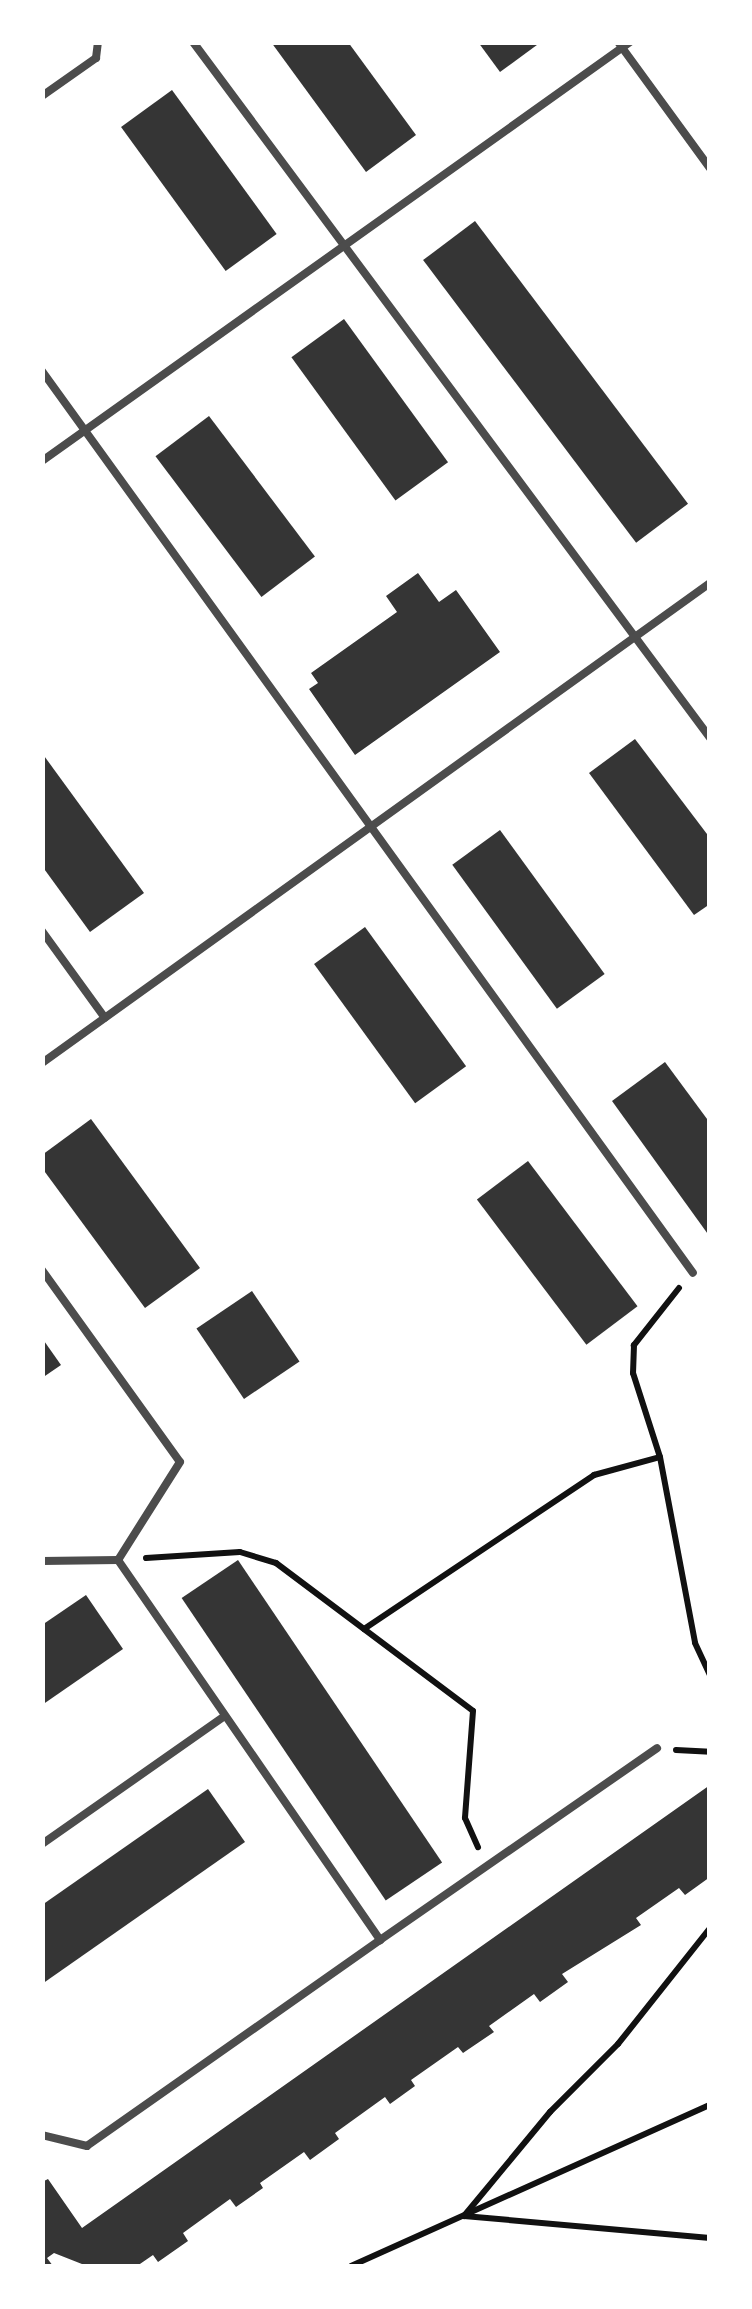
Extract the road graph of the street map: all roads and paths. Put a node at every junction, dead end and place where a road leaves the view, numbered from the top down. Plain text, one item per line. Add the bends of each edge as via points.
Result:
1 (98, 42) edge
2 (193, 42) edge
3 (624, 44) edge
4 (42, 96) edge
5 (710, 168) edge
6 (346, 245) junction
7 (42, 371) edge
8 (86, 431) junction
9 (42, 462) edge
10 (710, 584) edge
11 (635, 637) junction
12 (710, 738) edge
13 (371, 827) junction
14 (42, 931) edge
15 (105, 1018) junction
16 (42, 1063) edge
17 (42, 1270) edge
18 (693, 1273) joint
19 (660, 1457) junction
20 (118, 1560) junction
21 (42, 1561) edge
22 (364, 1629) junction
23 (710, 1674) edge
24 (225, 1716) junction
25 (658, 1748) joint
26 (710, 1752) edge
27 (42, 1844) edge
28 (487, 1867) junction
29 (710, 1928) edge
30 (380, 1940) junction
31 (710, 2106) edge
32 (42, 2135) edge
33 (464, 2216) junction
34 (710, 2238) edge
35 (351, 2266) edge

1 - 4 lane via 96,58
2 - 6 lane
3 - 5 lane
3 - 6 lane
6 - 8 lane
6 - 11 lane
7 - 8 lane
8 - 9 lane
8 - 13 lane
10 - 11 lane
11 - 12 lane
11 - 13 lane
13 - 15 lane
13 - 18 lane
14 - 15 lane
15 - 16 lane
17 - 20 lane via 180,1462
18 - 19 path via 634,1345 633,1373
19 - 22 path via 594,1475
19 - 23 path via 694,1643
20 - 21 lane
20 - 22 path via 240,1552 276,1562
20 - 24 lane
22 - 28 path via 472,1712 465,1818
24 - 27 lane
24 - 30 lane
25 - 26 path
25 - 28 lane
28 - 30 lane
29 - 33 path via 618,2044 550,2112
30 - 32 lane via 86,2146
31 - 33 path
33 - 34 path
33 - 35 path

